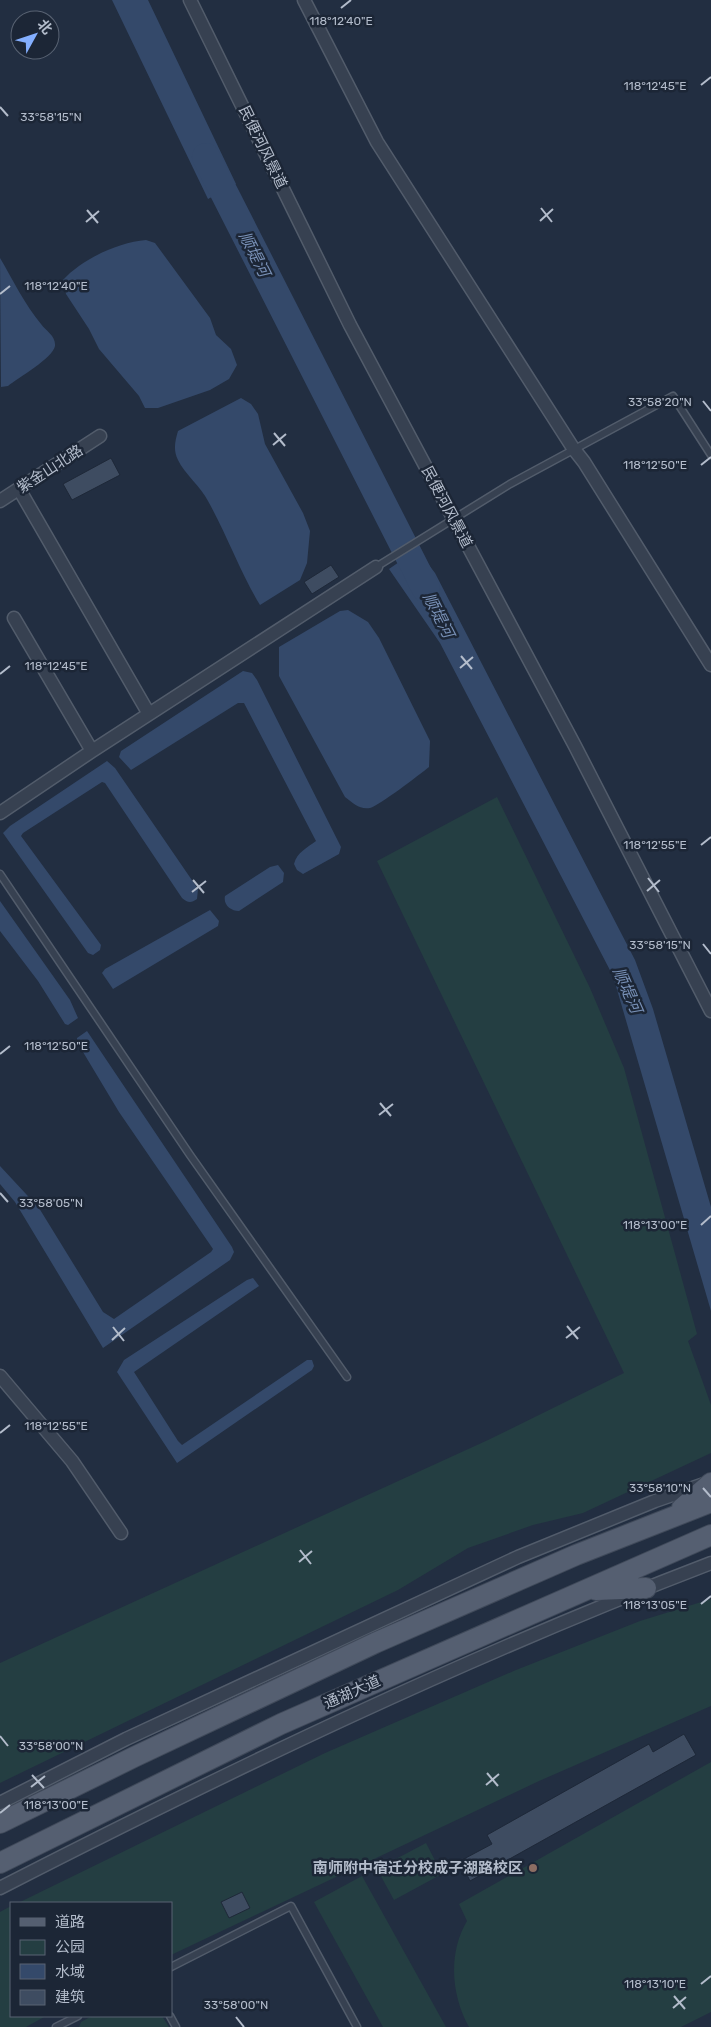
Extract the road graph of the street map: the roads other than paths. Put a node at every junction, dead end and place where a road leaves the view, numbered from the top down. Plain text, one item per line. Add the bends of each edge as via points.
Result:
1 (190, 0) edge
2 (304, 0) edge
3 (100, 436) dead end
4 (573, 448) junction
5 (711, 455) edge
6 (20, 488) junction
7 (0, 501) edge
8 (449, 522) junction
9 (376, 567) joint
10 (14, 618) dead end
11 (711, 665) edge
12 (149, 714) junction
13 (92, 751) junction
14 (0, 814) edge
15 (0, 874) edge
16 (711, 1011) edge
17 (0, 1376) edge
18 (347, 1377) dead end
19 (711, 1482) edge
20 (711, 1502) edge
21 (670, 1518) junction
22 (121, 1532) dead end
23 (711, 1535) edge
24 (711, 1563) edge
25 (646, 1588) junction
26 (584, 1590) junction
27 (0, 1803) edge
28 (0, 1823) edge
29 (28, 1848) junction
30 (0, 1863) edge
31 (0, 1874) edge
32 (0, 1888) edge
33 (172, 1966) edge
34 (76, 2017) edge
35 (56, 2027) edge
36 (357, 2027) edge

1 - 8 street, 民便河风景道
2 - 4 street via 377,142
3 - 6 street, 紫金山北路
4 - 5 lane via 673,396
4 - 8 lane
4 - 11 street
6 - 7 street, 紫金山北路
6 - 12 street
8 - 9 lane
8 - 16 street, 民便河风景道 via 575,746
9 - 12 street
10 - 13 street
12 - 13 street
13 - 14 street
15 - 18 lane via 190,1155
17 - 22 street via 72,1461
19 - 21 main road
19 - 27 street via 655,1501 509,1561 126,1739
20 - 21 main road
21 - 28 main road via 576,1555 376,1643
23 - 26 main road, 通湖大道
24 - 25 street
25 - 26 main road
25 - 32 street via 292,1744
26 - 29 main road, 通湖大道 via 281,1724
29 - 30 main road, 通湖大道
29 - 31 main road
33 - 36 lane via 291,1906
34 - 35 lane

